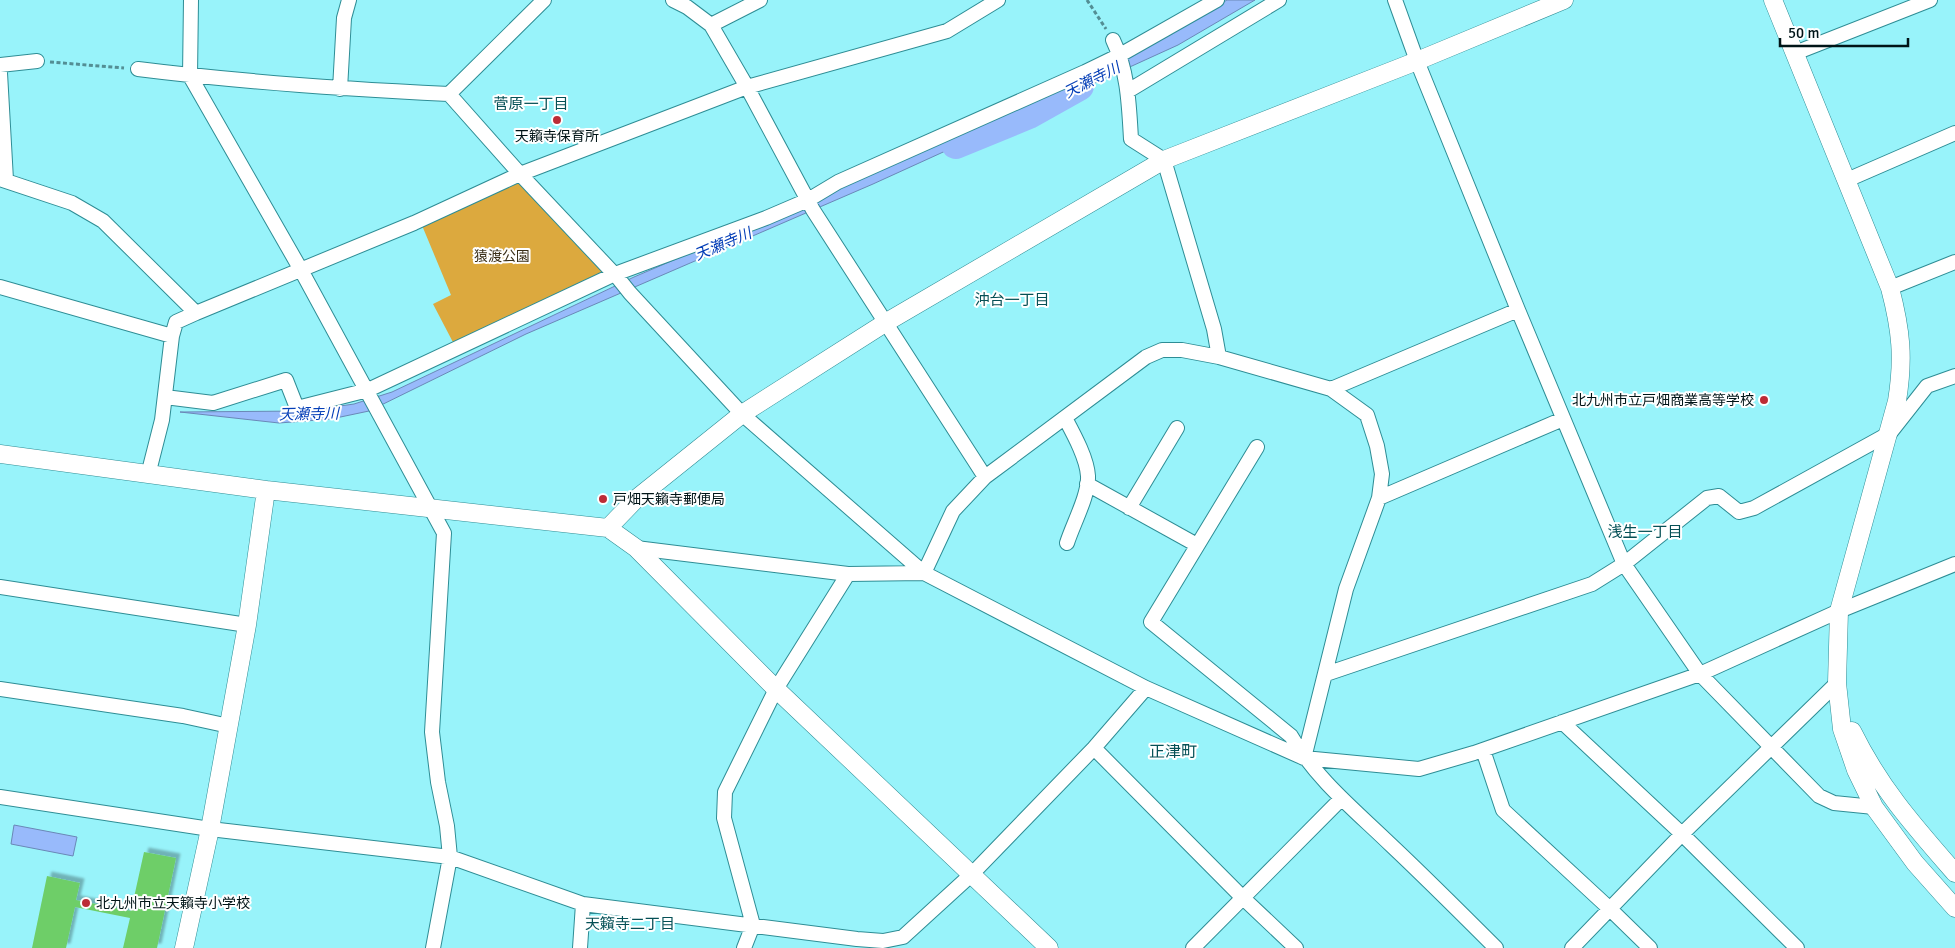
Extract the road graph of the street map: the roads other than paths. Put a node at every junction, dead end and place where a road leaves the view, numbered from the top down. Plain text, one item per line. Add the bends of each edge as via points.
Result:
1 (191, 0) edge
2 (349, 0) edge
3 (544, 0) edge
4 (673, 0) edge
5 (760, 0) edge
6 (998, 0) edge
7 (1217, 0) edge
8 (1280, 0) edge
9 (1395, 0) edge
10 (1564, 0) edge
11 (1773, 0) edge
12 (1930, 0) edge
13 (711, 24) junction
14 (1113, 40) road end
15 (1795, 53) junction
16 (1120, 54) junction
17 (37, 61) road end
18 (1417, 61) junction
19 (0, 65) edge
20 (138, 69) road end
21 (0, 73) edge
22 (190, 76) junction
23 (747, 86) junction
24 (340, 89) junction
25 (1128, 91) junction
26 (449, 94) junction
27 (1955, 133) edge
28 (1164, 160) junction
29 (520, 174) junction
30 (3, 180) edge
31 (1847, 180) junction
32 (811, 205) junction
33 (1955, 262) edge
34 (301, 270) junction
35 (617, 276) junction
36 (0, 287) edge
37 (1890, 288) junction
38 (1518, 310) junction
39 (196, 313) junction
40 (885, 323) junction
41 (172, 336) junction
42 (1220, 357) junction
43 (1955, 376) edge
44 (1331, 389) junction
45 (369, 392) junction
46 (165, 397) junction
47 (742, 414) junction
48 (1064, 418) junction
49 (1563, 418) junction
50 (1177, 428) dead end
51 (1890, 433) junction
52 (1257, 447) dead end
53 (0, 454) edge
54 (148, 475) junction
55 (985, 477) junction
56 (1087, 484) junction
57 (266, 490) junction
58 (1379, 498) junction
59 (430, 508) junction
60 (1129, 508) junction
61 (608, 528) junction
62 (1066, 543) dead end
63 (1197, 546) junction
64 (636, 548) junction
65 (1624, 564) junction
66 (1955, 564) edge
67 (924, 573) junction
68 (848, 574) junction
69 (0, 587) edge
70 (1839, 611) junction
71 (247, 625) junction
72 (1326, 674) junction
73 (1700, 674) junction
74 (1837, 683) junction
75 (1146, 688) junction
76 (0, 689) edge
77 (776, 689) junction
78 (1562, 722) junction
79 (229, 726) junction
80 (1771, 745) junction
81 (1094, 748) junction
82 (1483, 750) junction
83 (1304, 758) junction
84 (0, 796) edge
85 (1341, 799) junction
86 (1874, 807) junction
87 (210, 829) junction
88 (1682, 834) junction
89 (450, 857) junction
90 (1955, 873) edge
91 (972, 874) junction
92 (1242, 897) junction
93 (583, 904) junction
94 (1955, 908) edge
95 (1610, 909) junction
96 (753, 926) junction
97 (184, 948) edge
98 (432, 948) edge
99 (580, 948) edge
100 (744, 948) edge
101 (1049, 948) edge
102 (1193, 948) edge
103 (1296, 948) edge
104 (1496, 948) edge
105 (1572, 948) edge
106 (1650, 948) edge
107 (1797, 948) edge

1 - 22 street
2 - 24 street via 344,18
3 - 26 street
4 - 13 street
5 - 13 street
6 - 23 street via 947,30
7 - 16 street
8 - 25 street
9 - 18 street
10 - 18 street
11 - 15 street
12 - 15 street
13 - 23 street
14 - 16 street
15 - 31 street
16 - 25 street
16 - 32 street via 838,182
17 - 19 street
18 - 28 street
18 - 38 street
20 - 22 street
21 - 30 street
22 - 24 street
22 - 34 street
23 - 29 street
23 - 32 street
24 - 26 street
25 - 28 street via 1131,139
26 - 29 street
27 - 31 street
28 - 40 street
28 - 42 street
29 - 34 street
29 - 35 street
30 - 39 street via 72,202 103,222
31 - 37 street
32 - 35 street via 766,218
32 - 40 street
33 - 37 street
34 - 39 street
34 - 45 street
35 - 45 street
35 - 47 street
36 - 41 street
37 - 51 street via 1902,345 1902,374
38 - 44 street
38 - 49 street
39 - 41 street via 176,322
40 - 47 street
40 - 55 street
41 - 46 street
42 - 44 street
42 - 48 street via 1162,350 1146,357
43 - 51 street via 1927,386
44 - 58 street via 1367,415 1382,474
45 - 46 street via 298,408 286,380 213,403
45 - 59 street
46 - 54 street
47 - 61 street via 636,499
47 - 67 street
48 - 55 street
48 - 56 street via 1078,442 1088,476
49 - 58 street
49 - 65 street
50 - 60 street
51 - 65 street via 1754,508 1739,512 1719,496 1707,498
51 - 70 street
52 - 63 street
53 - 54 street
54 - 57 street
55 - 67 street via 953,511
56 - 60 street
56 - 62 street
57 - 59 street
57 - 71 street
58 - 72 street via 1346,589
59 - 61 street
59 - 89 street via 444,533 432,732
60 - 63 street
61 - 64 street
63 - 83 street via 1151,622 1291,736
64 - 68 street
64 - 77 street
65 - 72 street via 1592,584
65 - 73 street
66 - 70 street
67 - 68 street
67 - 75 street
68 - 77 street
69 - 71 street
70 - 73 street
70 - 74 street
71 - 79 street
72 - 83 street
73 - 78 street
73 - 80 street
74 - 80 street
74 - 86 street via 1842,729 1856,770
74 - 90 street via 1849,724 1881,783 1907,819
75 - 81 street
75 - 83 street
76 - 79 street via 183,716
77 - 91 street
77 - 96 street via 725,792 724,818
78 - 82 street
78 - 88 street
79 - 87 street
80 - 86 street via 1819,796 1834,803
80 - 88 street
81 - 91 street
81 - 92 street
82 - 83 street via 1419,769
82 - 95 street via 1503,810
83 - 85 street
84 - 87 street
85 - 92 street
85 - 104 street
86 - 94 street via 1915,863
87 - 89 street
87 - 97 street
88 - 95 street
88 - 107 street
89 - 93 street
89 - 98 street
91 - 96 street via 903,937 857,939
91 - 101 street
92 - 102 street
92 - 103 street
93 - 96 street
93 - 99 street
95 - 105 street
95 - 106 street
96 - 100 street

